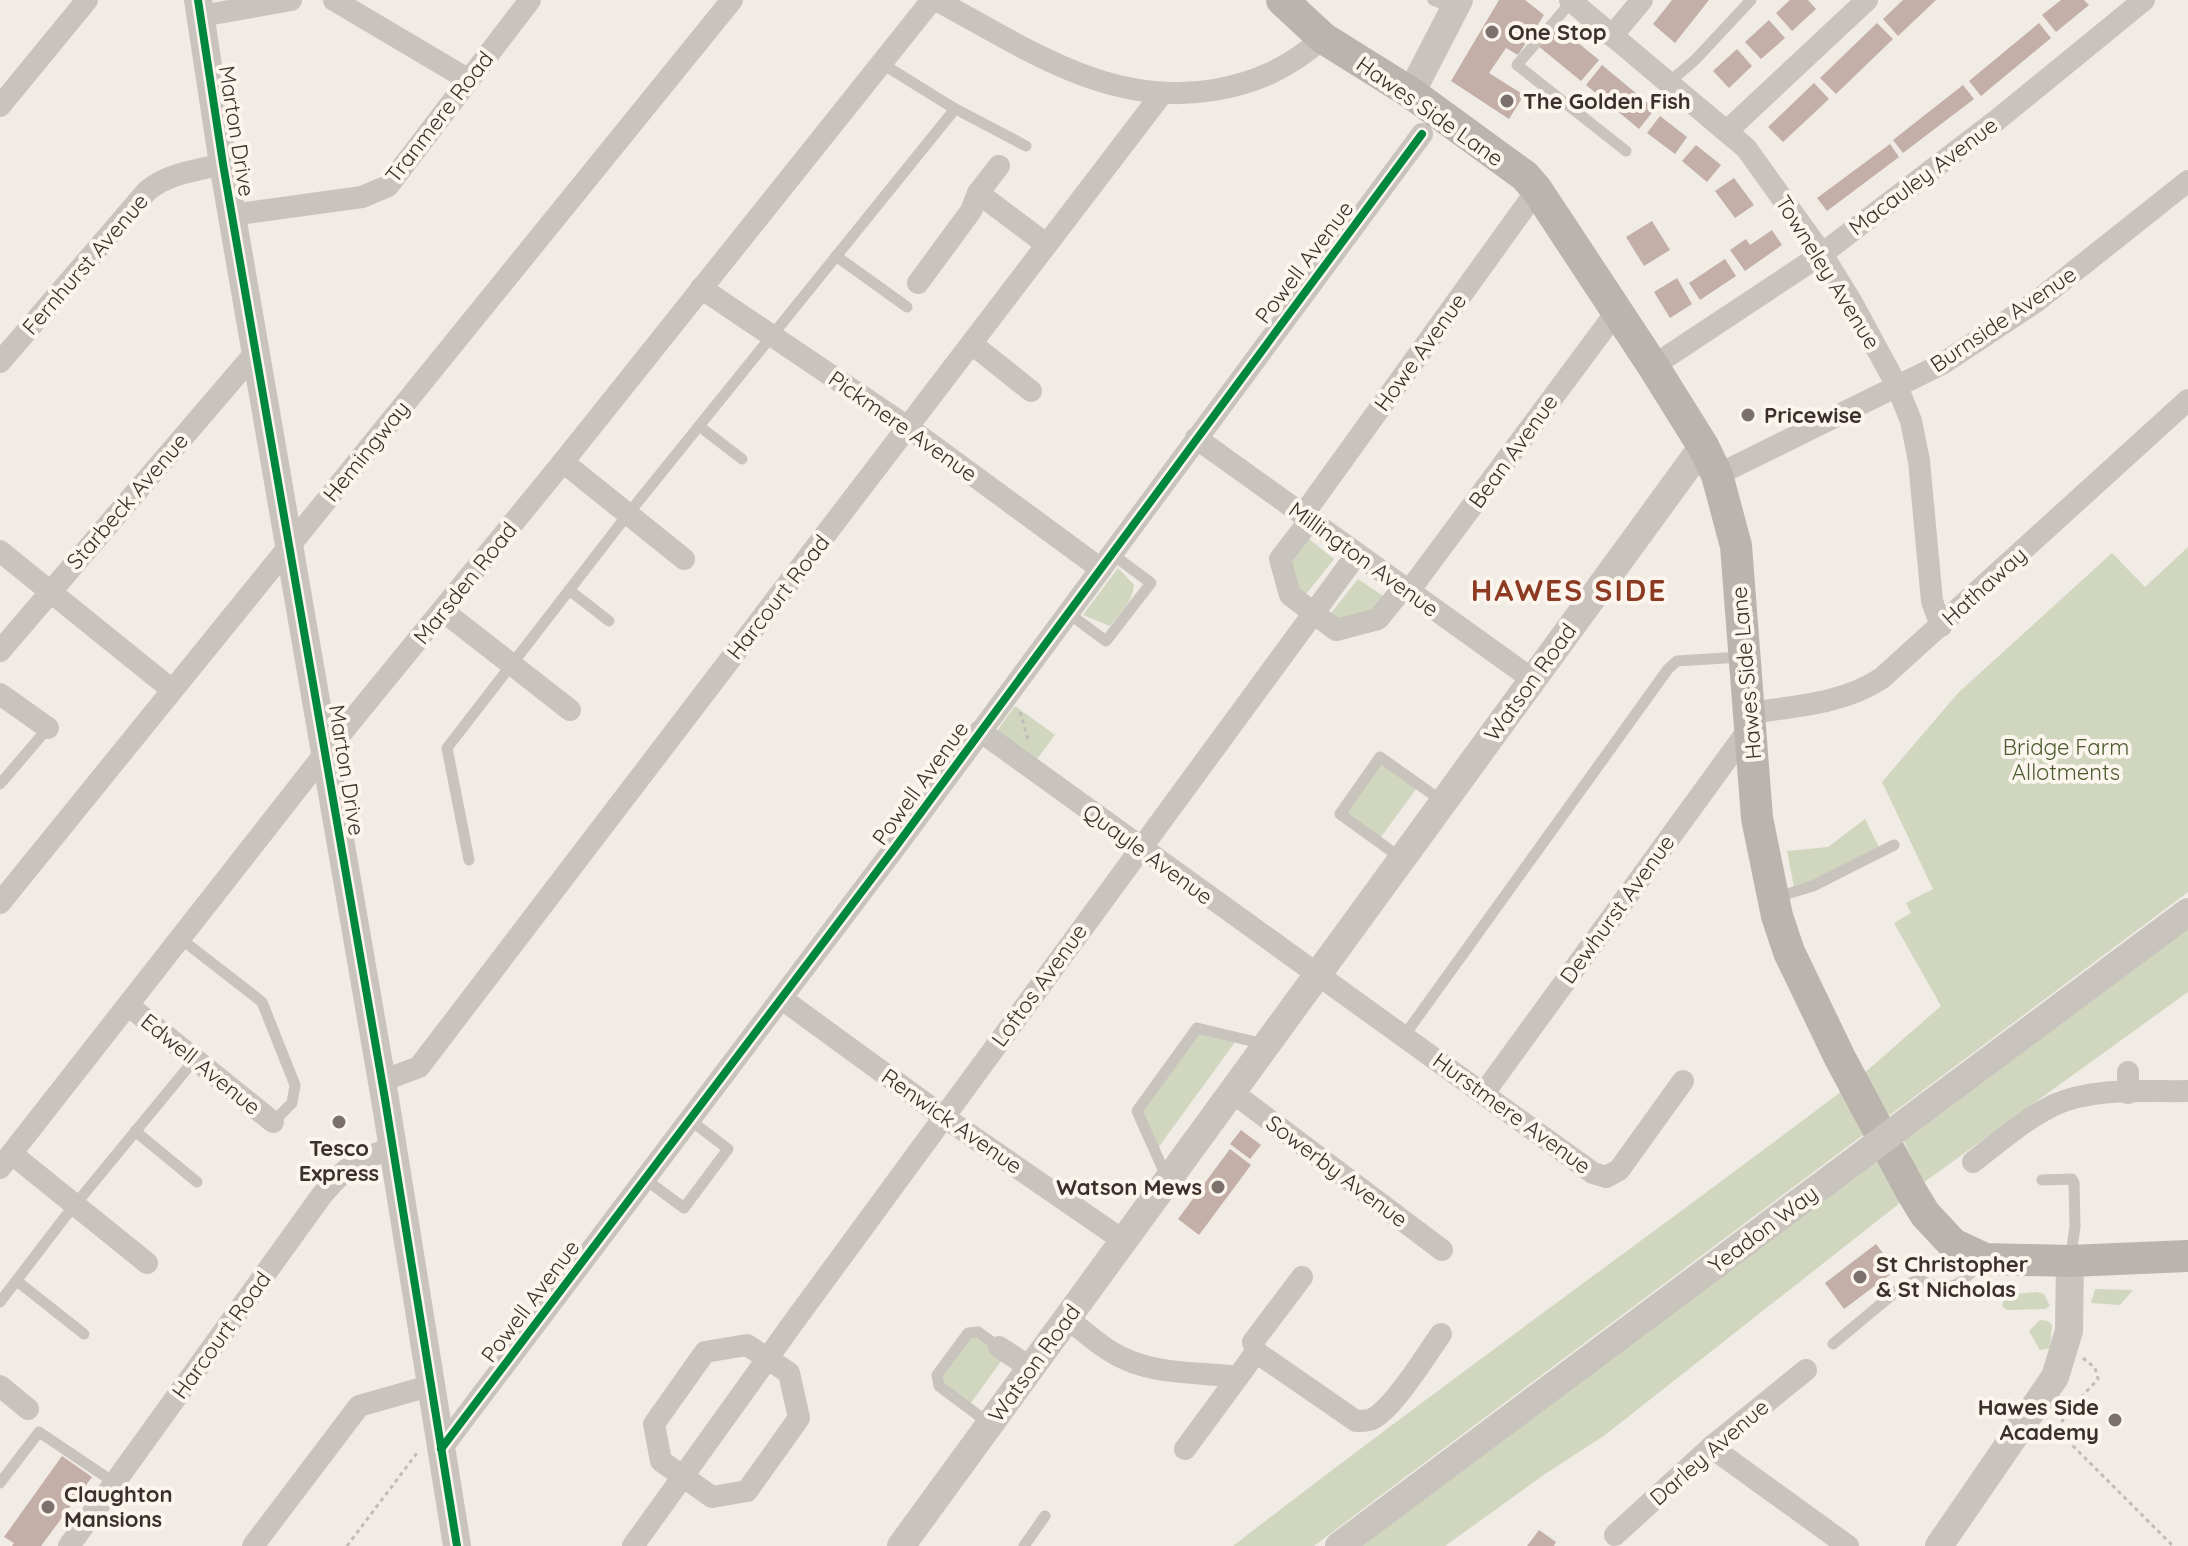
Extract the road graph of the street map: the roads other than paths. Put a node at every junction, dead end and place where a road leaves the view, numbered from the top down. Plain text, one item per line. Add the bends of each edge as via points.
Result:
1 (87, 0) edge
2 (291, 0) edge
3 (334, 0) edge
4 (530, 0) edge
5 (732, 0) edge
6 (934, 0) edge
7 (1282, 0) edge
8 (1642, 0) edge
9 (1751, 0) edge
10 (1867, 0) edge
11 (2144, 0) edge
12 (1571, 1) edge
13 (1449, 3) edge
14 (199, 8) edge
15 (1612, 36) junction
16 (1323, 38) junction
17 (881, 63) junction
18 (469, 80) junction
19 (1668, 83) junction
20 (1411, 93) junction
21 (1161, 95) junction
22 (0, 106) edge
23 (952, 107) junction
24 (1727, 131) junction
25 (1422, 134) dead end
26 (1026, 146) dead end
27 (1626, 151) dead end
28 (223, 164) junction
29 (999, 166) dead end
30 (2188, 181) edge
31 (1537, 190) junction
32 (978, 193) junction
33 (232, 215) junction
34 (1046, 244) junction
35 (1822, 254) junction
36 (836, 256) junction
37 (918, 283) dead end
38 (701, 288) junction
39 (907, 307) dead end
40 (1617, 311) junction
41 (772, 335) junction
42 (972, 344) junction
43 (256, 352) junction
44 (0, 362) edge
45 (1653, 366) junction
46 (1897, 386) junction
47 (1031, 391) dead end
48 (2188, 400) edge
49 (699, 426) junction
50 (909, 428) junction
51 (1196, 438) junction
52 (1703, 446) junction
53 (742, 459) dead end
54 (563, 462) junction
55 (1717, 475) junction
56 (628, 514) junction
57 (1306, 517) junction
58 (290, 544) junction
59 (0, 551) edge
60 (1357, 554) junction
61 (684, 559) dead end
62 (1106, 561) junction
63 (1407, 589) junction
64 (569, 590) junction
65 (49, 591) junction
66 (443, 611) junction
67 (1068, 613) junction
68 (1312, 613) junction
69 (609, 621) dead end
70 (1941, 626) junction
71 (0, 651) edge
72 (1745, 657) junction
73 (510, 664) junction
74 (1532, 679) junction
75 (171, 689) junction
76 (0, 694) edge
77 (570, 710) dead end
78 (1751, 719) junction
79 (48, 728) joint
80 (980, 731) junction
81 (326, 752) junction
82 (2, 777) edge
83 (1442, 801) junction
84 (1894, 845) dead end
85 (1139, 848) junction
86 (1401, 858) junction
87 (469, 860) dead end
88 (1773, 898) junction
89 (0, 903) edge
90 (2188, 912) edge
91 (181, 939) junction
92 (1317, 975) junction
93 (782, 999) junction
94 (129, 1006) junction
95 (1404, 1036) junction
96 (1266, 1045) junction
97 (195, 1059) junction
98 (382, 1081) junction
99 (1683, 1081) dead end
100 (2188, 1091) edge
101 (1232, 1092) junction
102 (1484, 1093) junction
103 (944, 1117) junction
104 (690, 1120) junction
105 (273, 1122) joint
106 (135, 1131) junction
107 (393, 1148) junction
108 (6, 1161) edge
109 (1973, 1162) dead end
110 (645, 1179) junction
111 (1168, 1180) junction
112 (2042, 1180) dead end
113 (197, 1182) dead end
114 (75, 1205) junction
115 (1124, 1241) junction
116 (1442, 1250) dead end
117 (2188, 1256) edge
118 (1985, 1259) junction
119 (2070, 1261) junction
120 (147, 1263) dead end
121 (1302, 1277) dead end
122 (17, 1281) junction
123 (0, 1302) edge
124 (1067, 1318) junction
125 (84, 1334) dead end
126 (1441, 1334) dead end
127 (1833, 1344) dead end
128 (999, 1347) joint
129 (1256, 1352) junction
130 (767, 1358) junction
131 (1031, 1368) junction
132 (1806, 1370) dead end
133 (1238, 1377) junction
134 (0, 1386) edge
135 (429, 1386) junction
136 (28, 1409) dead end
137 (980, 1416) junction
138 (438, 1438) junction
139 (1711, 1447) junction
140 (1185, 1449) dead end
141 (683, 1477) junction
142 (0, 1483) edge
143 (115, 1483) junction
144 (1045, 1516) dead end
145 (1615, 1535) dead end
146 (906, 1544) edge
147 (69, 1546) edge
148 (253, 1546) edge
149 (457, 1546) edge
150 (633, 1546) edge
151 (1024, 1546) edge
152 (1339, 1546) edge
153 (1848, 1546) edge
154 (1939, 1546) edge

1 - 22 street
2 - 14 street
3 - 18 street
4 - 18 street, Tranmere Road
5 - 58 street, Hemingway
6 - 17 street, Marsden Road
6 - 21 street via 1070,71
7 - 16 main road, Hawes Side Lane
8 - 15 street
9 - 19 lane
10 - 24 street
11 - 35 street, Macauley Avenue
12 - 15 street, Towneley Avenue
12 - 27 lane via 1517,65
13 - 20 street
14 - 28 street, Marton Drive
15 - 19 street, Towneley Avenue
16 - 20 main road, Hawes Side Lane
16 - 21 street via 1302,57 1254,81
17 - 23 lane
17 - 38 street, Marsden Road
18 - 33 street, Tranmere Road via 378,192
19 - 24 street, Towneley Avenue
20 - 31 main road, Hawes Side Lane
21 - 34 street, Harcourt Road
23 - 26 lane
23 - 36 lane
24 - 35 street, Towneley Avenue via 1746,148
25 - 51 street, Powell Avenue
28 - 33 street, Marton Drive
28 - 44 street, Fernhurst Avenue via 171,176 147,191
29 - 32 street
30 - 46 street, Burnside Avenue via 2037,301 1942,364
31 - 40 main road, Hawes Side Lane
31 - 57 street, Howe Avenue
32 - 34 street
32 - 37 street via 971,211
33 - 43 street, Marton Drive
34 - 42 street, Harcourt Road
35 - 45 street, Macauley Avenue
35 - 46 street, Towneley Avenue
36 - 39 lane
36 - 41 lane
38 - 41 street, Pickmere Avenue
38 - 54 street, Marsden Road
40 - 45 main road, Hawes Side Lane
40 - 63 street, Bean Avenue
41 - 49 lane
41 - 50 street, Pickmere Avenue
42 - 47 street
42 - 50 street, Harcourt Road
43 - 58 street, Marton Drive
43 - 65 street, Starbeck Avenue
45 - 52 main road, Hawes Side Lane
46 - 55 street, Burnside Avenue
46 - 70 street, Towneley Avenue via 1919,461 1932,601
48 - 70 street, Hathaway
49 - 53 lane
49 - 56 lane
50 - 62 street, Pickmere Avenue
50 - 98 street, Harcourt Road via 419,1067
51 - 57 street, Millington Avenue
51 - 62 street, Powell Avenue
52 - 55 main road, Hawes Side Lane
52 - 74 street, Watson Road
54 - 56 street
54 - 66 street, Marsden Road
55 - 72 main road, Hawes Side Lane via 1736,546
56 - 61 street
56 - 64 lane
57 - 60 street, Millington Avenue
57 - 68 street via 1280,559 1290,595
58 - 75 street, Hemingway
58 - 81 street, Marton Drive
59 - 65 street
60 - 63 street, Millington Avenue
60 - 68 street, Loftos Avenue
62 - 67 street, Powell Avenue
62 - 67 lane via 1151,583 1106,641
63 - 68 street via 1378,619 1336,630
63 - 74 street, Millington Avenue
64 - 69 lane
64 - 73 lane
65 - 71 street, Starbeck Avenue
65 - 75 street
66 - 73 street
66 - 81 street, Marsden Road
67 - 80 street, Powell Avenue
68 - 85 street, Loftos Avenue
70 - 78 street, Hathaway via 1862,691
72 - 78 main road, Hawes Side Lane
72 - 95 lane via 1677,661 1668,669
73 - 77 street
73 - 87 lane via 447,748
74 - 83 street, Watson Road
75 - 89 street, Hemingway
76 - 79 street
78 - 88 main road, Hawes Side Lane via 1757,818
78 - 102 street, Dewhurst Avenue
79 - 82 lane
80 - 85 street, Quayle Avenue
80 - 93 street, Powell Avenue
81 - 91 street, Marsden Road
81 - 98 street, Marton Drive
83 - 86 street, Watson Road
83 - 86 lane via 1380,757 1340,814
84 - 88 lane via 1813,886
85 - 92 street, Quayle Avenue
85 - 103 street, Loftos Avenue
86 - 92 street, Watson Road
88 - 118 main road, Hawes Side Lane via 1794,962 1911,1191 1953,1244
90 - 152 street, Yeadon Way, bridge
91 - 94 street, Marsden Road
91 - 105 lane via 262,1002 295,1085 292,1103
92 - 95 street, Hurstmere Avenue
92 - 96 street, Watson Road
93 - 103 street, Renwick Avenue
93 - 104 street, Powell Avenue
94 - 97 street, Edwell Avenue
94 - 108 street, Marsden Road
95 - 102 street, Hurstmere Avenue
96 - 101 street, Watson Road
96 - 111 lane via 1197,1028 1162,1075 1137,1111
97 - 105 street, Edwell Avenue
97 - 106 lane
98 - 107 street, Marton Drive
99 - 102 street, Hurstmere Avenue via 1619,1170 1606,1177 1593,1173
100 - 109 street via 2128,1082 2056,1104
101 - 111 street, Watson Road
101 - 116 street, Sowerby Avenue
103 - 115 street, Renwick Avenue
103 - 130 street, Loftos Avenue
104 - 110 street, Powell Avenue
104 - 110 lane via 728,1149 684,1208
106 - 113 lane
106 - 114 lane
107 - 135 street, Marton Drive
107 - 143 street, Harcourt Road via 345,1168 322,1195
108 - 114 street
110 - 138 street, Powell Avenue
111 - 115 street, Watson Road
112 - 119 lane via 2074,1183
114 - 120 street
114 - 122 lane
115 - 124 street, Watson Road
117 - 119 main road, Hawes Side Lane
118 - 119 main road, Hawes Side Lane
118 - 127 lane via 1948,1289 1918,1279 1899,1289
119 - 154 street via 2069,1331 2055,1377
121 - 129 street via 1253,1342
122 - 123 lane
122 - 125 lane
124 - 131 street, Watson Road
124 - 133 street via 1135,1363
126 - 129 street via 1392,1401 1371,1420 1356,1421
128 - 131 street
128 - 137 lane, Watson Road via 978,1332 968,1333 937,1375 939,1386
129 - 133 street
130 - 141 street, Loftos Avenue
130 - 141 street via 747,1345 705,1352 654,1424 661,1461
130 - 141 street via 789,1373 799,1418 747,1491 712,1497
131 - 137 street, Watson Road
132 - 139 street, Darley Avenue
133 - 140 street
134 - 136 street
135 - 138 street, Marton Drive
135 - 148 street via 359,1406
137 - 146 street, Watson Road
138 - 149 street, Marton Drive
139 - 145 street, Darley Avenue
139 - 153 street
141 - 150 street, Loftos Avenue
142 - 143 lane via 39,1432
143 - 147 street, Harcourt Road
144 - 151 lane

